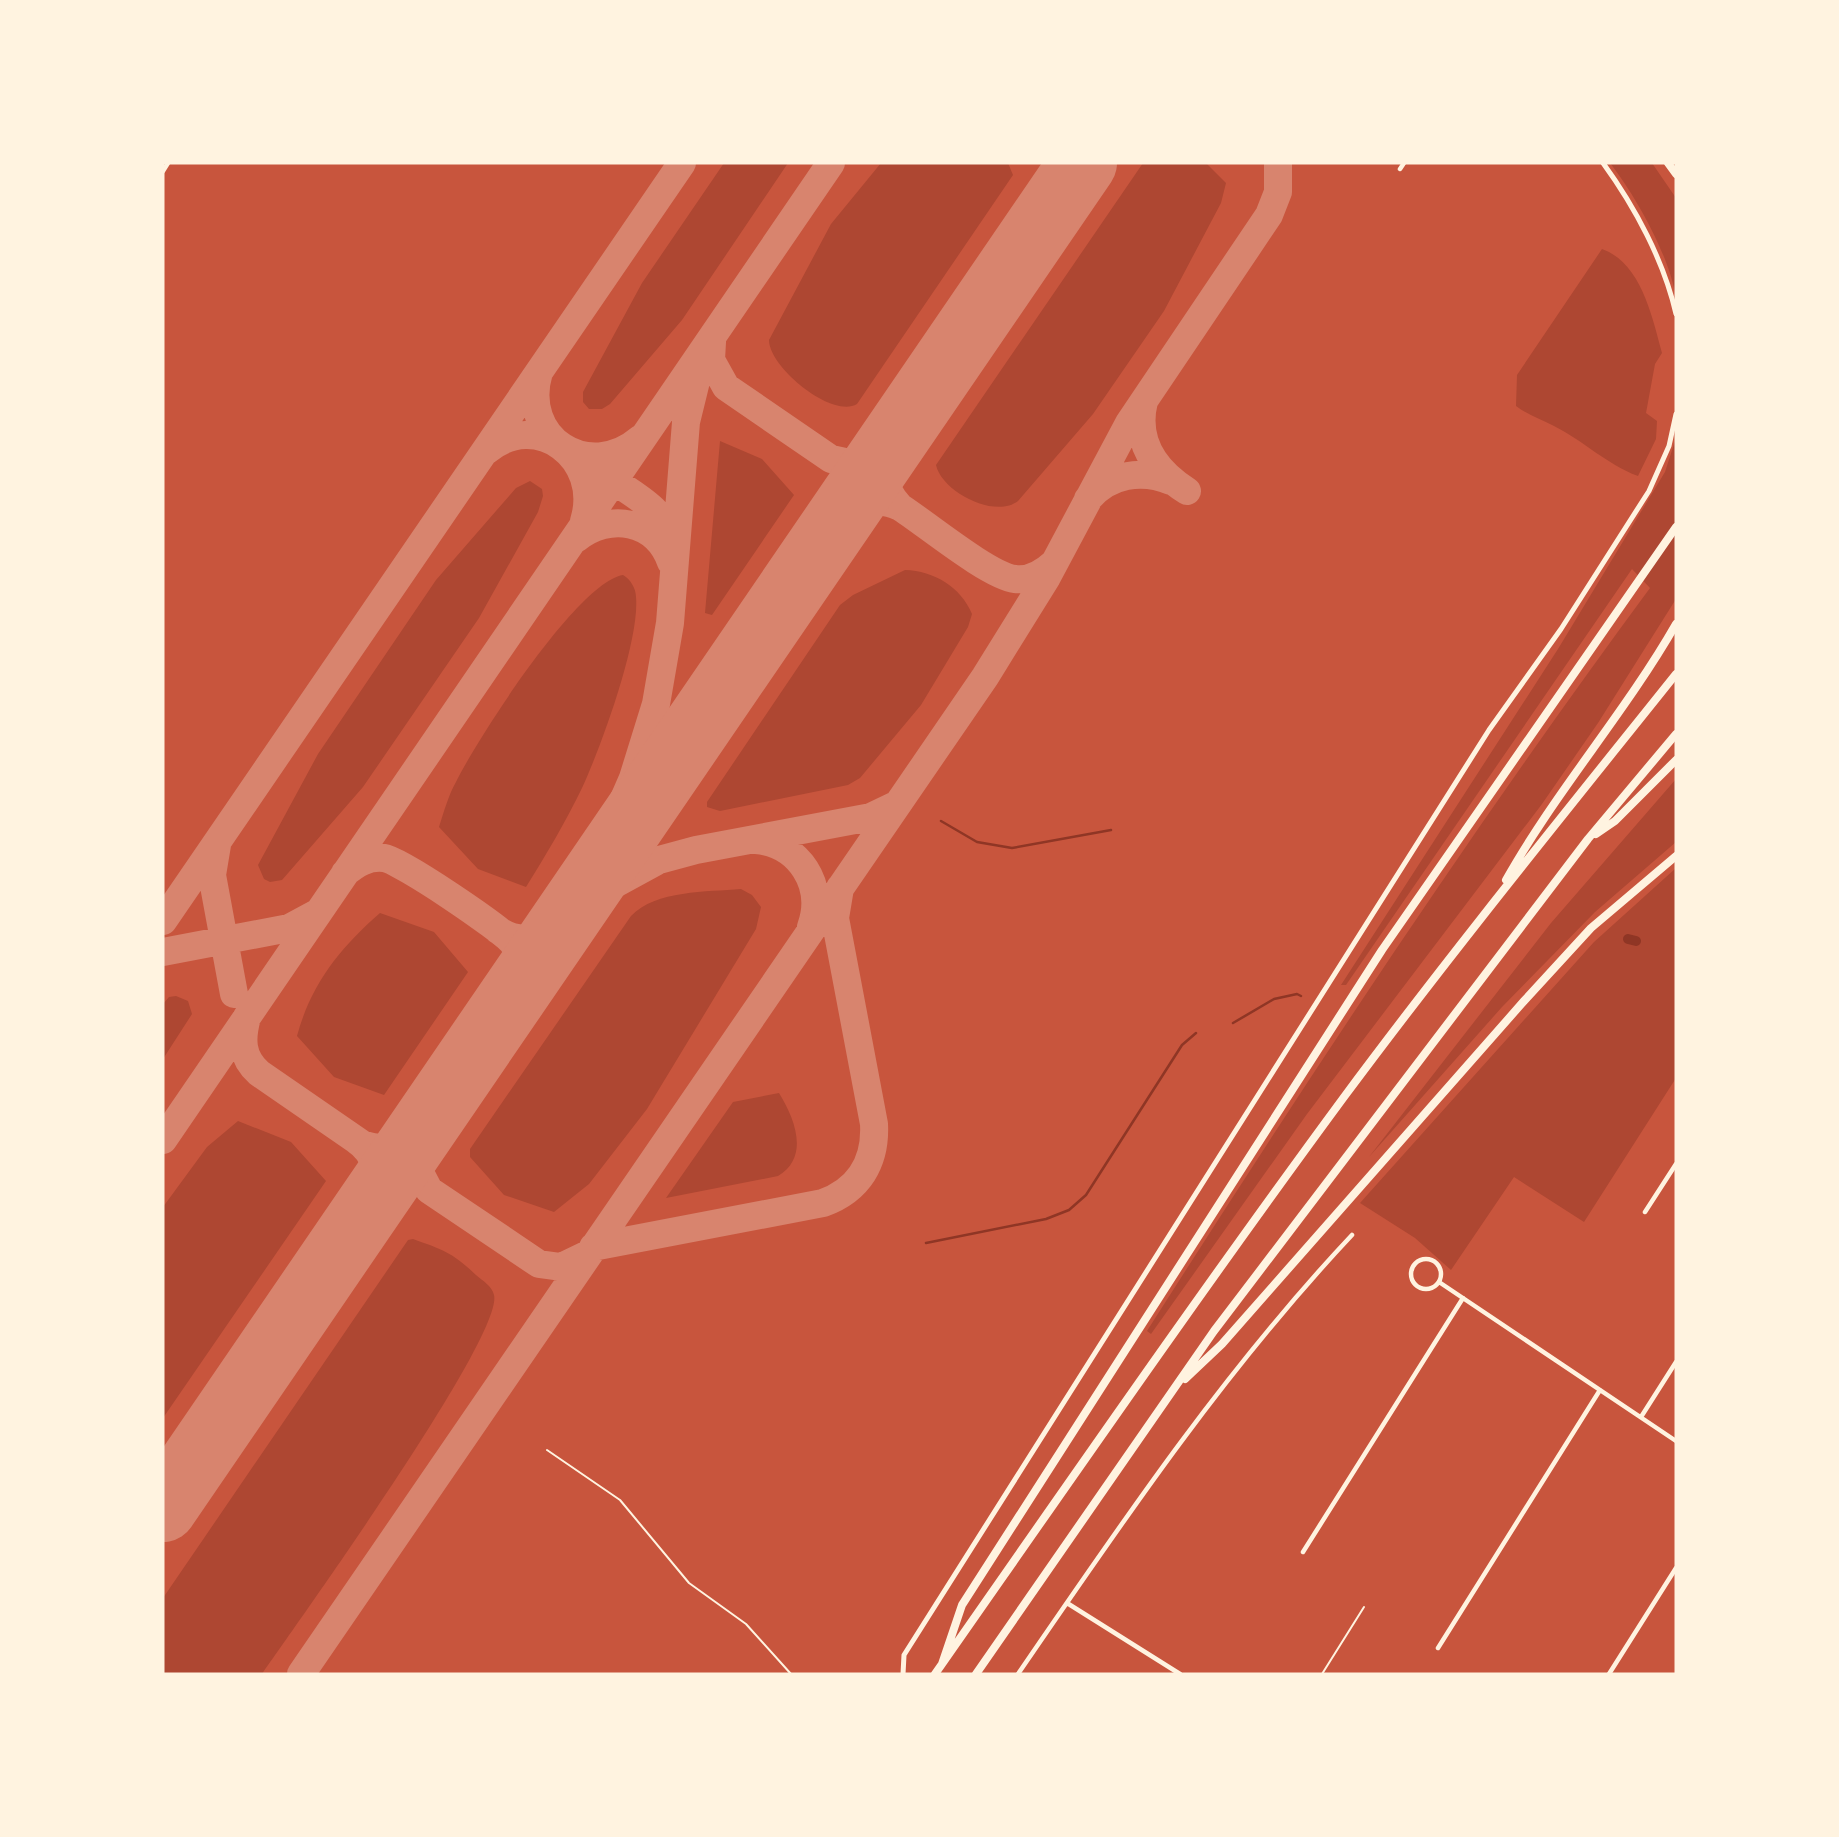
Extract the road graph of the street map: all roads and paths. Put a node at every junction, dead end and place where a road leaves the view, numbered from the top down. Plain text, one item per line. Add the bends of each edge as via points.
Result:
1 (168, 163) edge
2 (1404, 163) edge
3 (1668, 163) edge
4 (1605, 165) edge
5 (1400, 169) dead end
6 (163, 171) edge
7 (1676, 174) edge
8 (1676, 314) edge
9 (1676, 414) edge
10 (1676, 527) edge
11 (1676, 624) edge
12 (1676, 674) edge
13 (1676, 734) edge
14 (1676, 760) edge
15 (1588, 839) junction
16 (1676, 856) edge
17 (1496, 898) junction
18 (1676, 1164) edge
19 (1645, 1212) dead end
20 (1352, 1235) dead end
21 (1439, 1282) junction
22 (1463, 1298) junction
23 (1676, 1362) edge
24 (1600, 1390) junction
25 (1170, 1393) junction
26 (1641, 1417) junction
27 (1676, 1441) edge
28 (547, 1450) dead end
29 (1303, 1552) dead end
30 (1676, 1568) edge
31 (1066, 1603) junction
32 (1364, 1607) dead end
33 (1438, 1648) dead end
34 (942, 1664) junction
35 (791, 1674) edge
36 (903, 1674) edge
37 (936, 1674) edge
38 (976, 1674) edge
39 (1018, 1674) edge
40 (1180, 1674) edge
41 (1322, 1674) edge
42 (1609, 1674) edge

1 - 6 street
2 - 5 street
3 - 7 highway
4 - 8 street via 1655,254
9 - 36 street via 1669,446 1645,498 1489,730 911,1645 902,1660
10 - 34 highway via 1382,950 962,1605
11 - 17 highway via 1600,743 1534,831
12 - 17 highway
13 - 15 highway
14 - 15 highway via 1615,821
15 - 25 highway
16 - 25 highway via 1591,928 1222,1344
17 - 34 highway via 1219,1269
18 - 19 street
20 - 31 street via 1240,1364
21 - 21 street via 1426,1289 1416,1286 1411,1277 1413,1267 1424,1259 1434,1261 1440,1268
21 - 22 street
22 - 24 street
22 - 29 street
23 - 26 street
24 - 26 street
24 - 33 street
25 - 38 highway
26 - 27 street
28 - 35 lane via 620,1500 689,1583 746,1623
30 - 42 street
31 - 39 street
31 - 40 street
32 - 41 lane
34 - 37 highway

